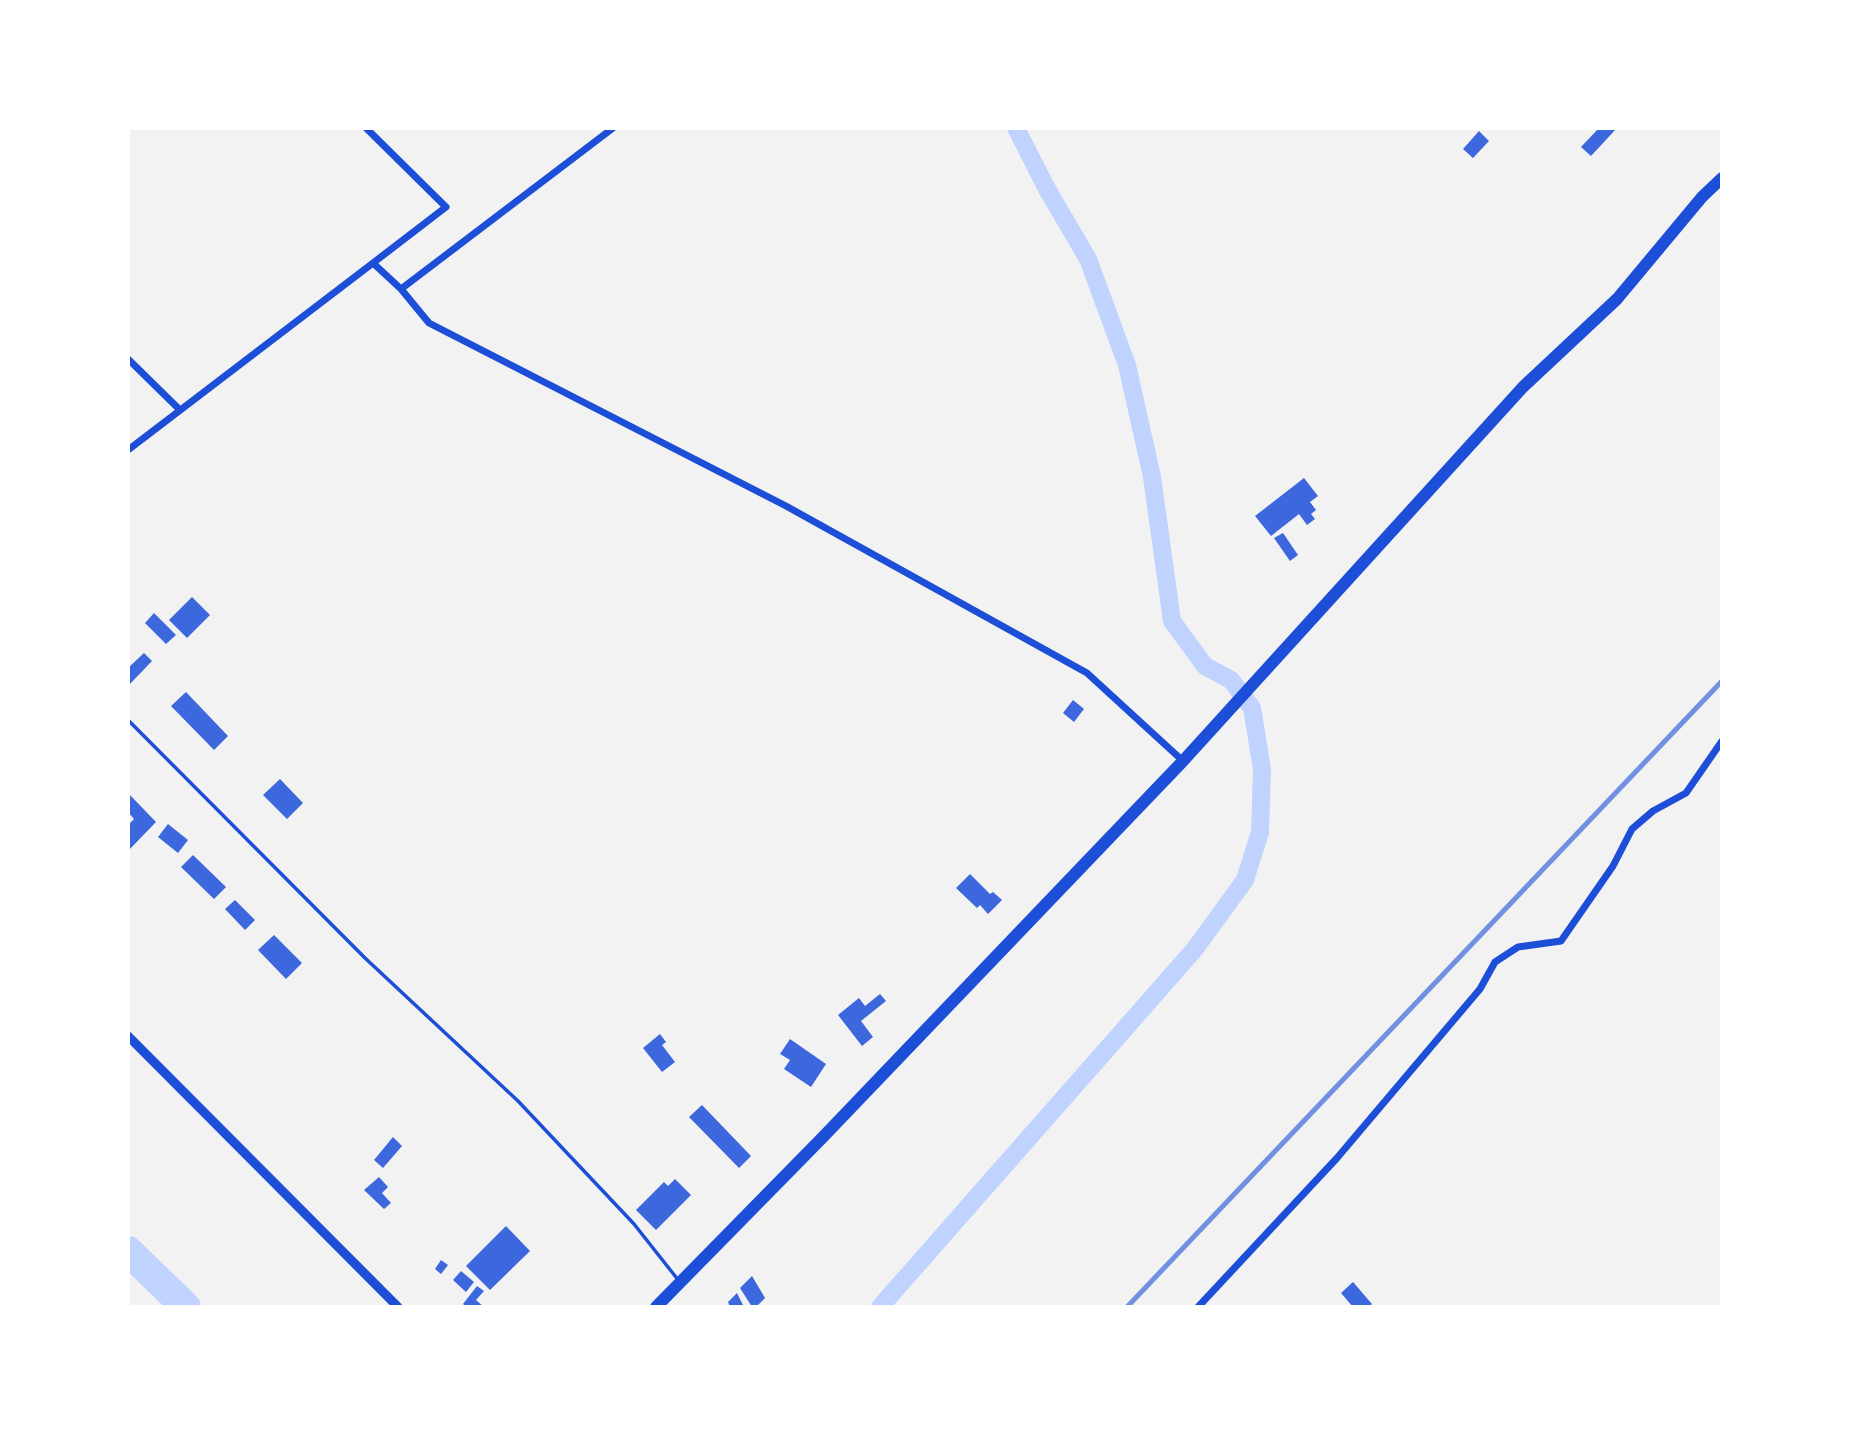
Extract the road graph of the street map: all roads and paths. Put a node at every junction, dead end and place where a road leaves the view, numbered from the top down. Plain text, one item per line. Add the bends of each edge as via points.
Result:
1 (366, 128) edge
2 (613, 128) edge
3 (1722, 178) edge
4 (373, 263) junction
5 (401, 289) junction
6 (128, 359) edge
7 (180, 411) junction
8 (128, 450) edge
9 (128, 720) edge
10 (1722, 741) edge
11 (1183, 761) junction
12 (128, 1036) edge
13 (680, 1282) junction
14 (398, 1307) edge
15 (656, 1307) edge
16 (1198, 1307) edge

1 - 4 street via 446,207
2 - 5 street
3 - 11 highway via 1616,299 1523,387
4 - 5 street
4 - 7 street
5 - 11 street via 429,323 786,506 1087,673
6 - 7 street
7 - 8 street
9 - 13 lane via 365,958 518,1101 634,1224
10 - 16 street via 1686,793 1632,829 1613,866 1561,941 1518,947 1495,962 1480,989 1337,1158
11 - 13 highway
12 - 14 street
13 - 15 highway

